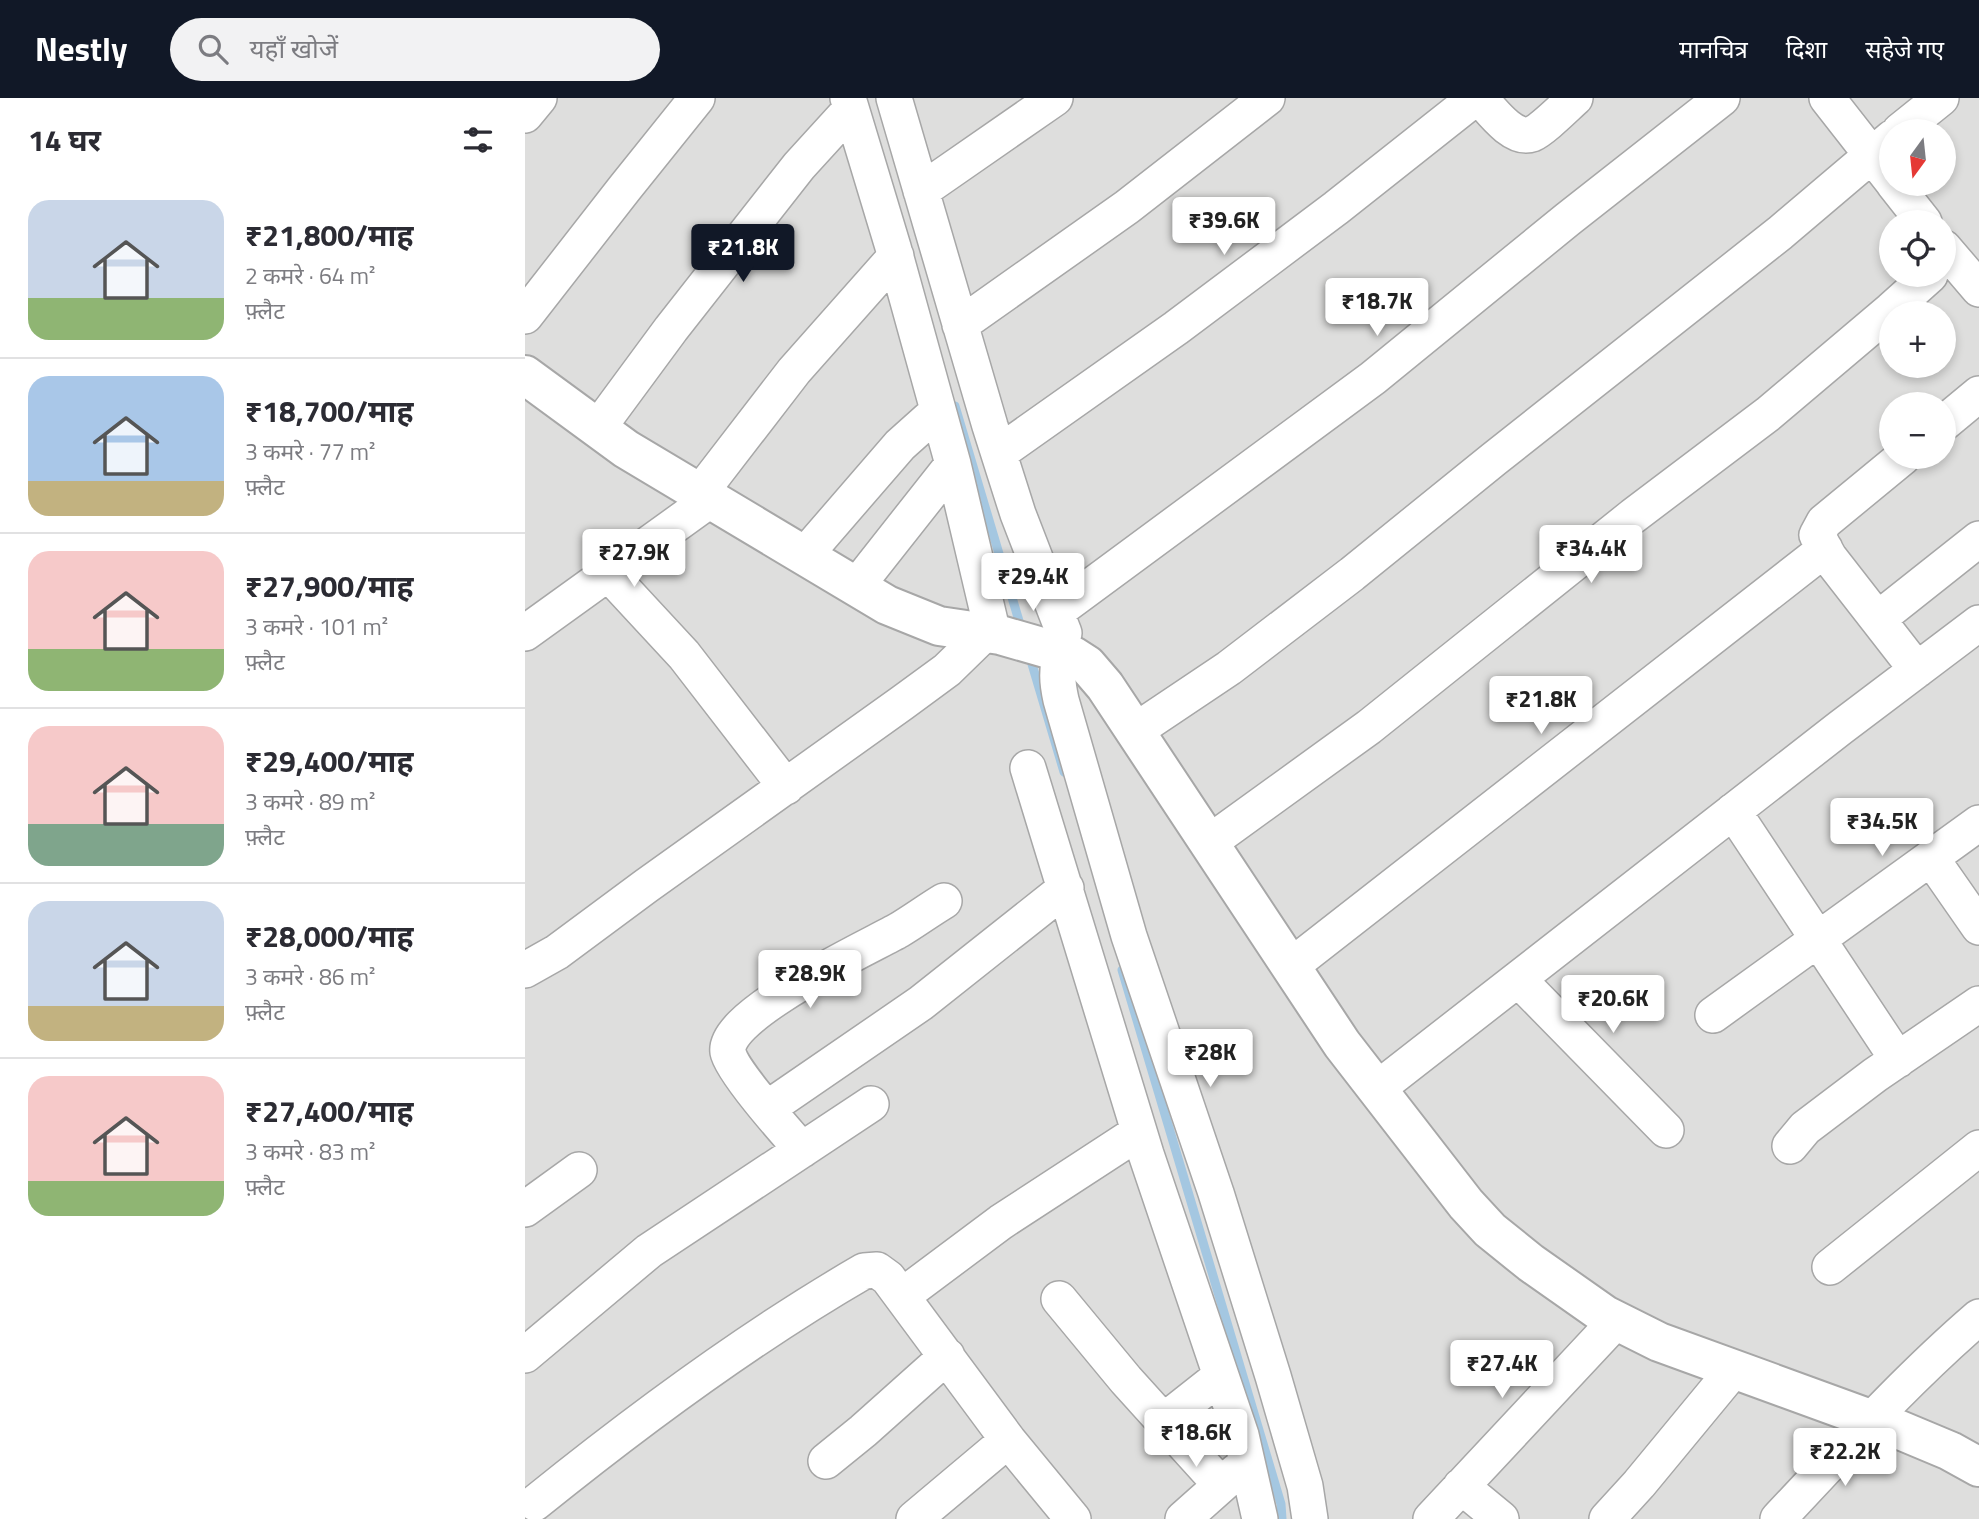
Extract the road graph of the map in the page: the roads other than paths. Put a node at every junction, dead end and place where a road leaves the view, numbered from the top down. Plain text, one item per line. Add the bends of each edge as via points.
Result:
1 (539, 98) edge
2 (697, 98) edge
3 (894, 98) edge
4 (1055, 98) edge
5 (1267, 98) edge
6 (1478, 98) edge
7 (1575, 98) edge
8 (1723, 98) edge
9 (1828, 98) edge
10 (1941, 98) edge
11 (849, 104) edge
12 (525, 115) edge
13 (1915, 119) edge
14 (1879, 156) edge
15 (1879, 170) edge
16 (921, 191) junction
17 (896, 256) junction
18 (1956, 271) edge
19 (1914, 287) edge
20 (1979, 289) edge
21 (525, 316) edge
22 (960, 325) junction
23 (525, 375) edge
24 (1979, 394) edge
25 (938, 411) junction
26 (1956, 413) edge
27 (598, 428) junction
28 (999, 453) junction
29 (953, 464) junction
30 (1888, 469) edge
31 (706, 496) junction
32 (1979, 539) edge
33 (1825, 549) junction
34 (804, 556) junction
35 (608, 573) junction
36 (856, 587) junction
37 (1878, 619) junction
38 (1979, 623) edge
39 (525, 633) edge
40 (992, 634) junction
41 (1061, 642) junction
42 (1917, 670) junction
43 (1135, 731) junction
44 (1028, 768) dead end
45 (786, 787) junction
46 (1733, 811) junction
47 (1979, 823) edge
48 (1210, 842) junction
49 (1931, 858) junction
50 (1066, 888) junction
51 (944, 901) dead end
52 (1979, 927) edge
53 (1818, 939) junction
54 (1291, 966) junction
55 (525, 970) edge
56 (1519, 980) junction
57 (1979, 1004) edge
58 (1713, 1015) dead end
59 (1898, 1060) junction
60 (1377, 1089) junction
61 (871, 1104) dead end
62 (768, 1108) junction
63 (1666, 1130) dead end
64 (1139, 1132) junction
65 (1790, 1146) dead end
66 (1979, 1148) edge
67 (802, 1150) junction
68 (579, 1170) dead end
69 (525, 1209) edge
70 (1830, 1267) dead end
71 (902, 1296) junction
72 (1059, 1298) dead end
73 (1979, 1317) edge
74 (1616, 1321) junction
75 (525, 1355) edge
76 (947, 1356) junction
77 (1734, 1369) junction
78 (1221, 1376) junction
79 (1871, 1419) junction
80 (1164, 1421) junction
81 (1008, 1440) junction
82 (826, 1461) dead end
83 (1247, 1461) junction
84 (1979, 1467) edge
85 (1221, 1485) junction
86 (1461, 1486) junction
87 (536, 1504) edge
88 (914, 1519) edge
89 (1073, 1519) edge
90 (1183, 1519) edge
91 (1261, 1519) edge
92 (1310, 1519) edge
93 (1431, 1519) edge
94 (1501, 1519) edge
95 (1607, 1519) edge
96 (1778, 1519) edge

1 - 12 street
2 - 21 street
3 - 16 street
4 - 16 street
5 - 22 street via 1127,207
6 - 7 street via 1520,135 1533,134
6 - 28 street via 1176,328
8 - 41 street via 1373,378
9 - 14 street
10 - 13 street
11 - 17 street
11 - 27 street
15 - 43 street via 1780,233 1352,574 1229,668
16 - 22 street
17 - 25 street
17 - 31 street via 794,371
18 - 20 street
19 - 48 street via 1768,414 1369,727
22 - 28 street
23 - 27 street
24 - 26 street
25 - 29 street
25 - 34 street via 900,445
27 - 31 street
28 - 41 street
29 - 36 street
29 - 40 street
30 - 33 street via 1824,522 1818,535
31 - 34 street
31 - 35 street
32 - 37 street
33 - 37 street
33 - 54 street
34 - 36 street
35 - 39 street
35 - 45 street via 684,655
36 - 40 street via 915,618
37 - 42 street
38 - 42 street
40 - 41 street
40 - 45 street
41 - 43 street via 1105,686
41 - 92 street via 1059,692 1129,936 1273,1376
42 - 46 street
43 - 48 street
44 - 50 street
45 - 55 street
46 - 53 street
46 - 56 street
47 - 49 street
48 - 54 street
49 - 52 street
49 - 53 street
50 - 62 street via 921,1003
50 - 64 street
51 - 62 street via 782,993 740,1026 730,1039 729,1056
53 - 58 street
53 - 59 street
54 - 60 street
56 - 60 street
56 - 63 street
57 - 59 street
59 - 65 street via 1805,1128
60 - 74 street via 1490,1230 1531,1264
61 - 67 street
62 - 67 street
64 - 71 street via 1001,1222
64 - 78 street
66 - 70 street
67 - 75 street via 649,1251
68 - 69 street
71 - 76 street
71 - 87 street via 877,1270 864,1271 675,1394
72 - 80 street
73 - 79 street
74 - 77 street
74 - 86 street
76 - 81 street
76 - 82 street
77 - 79 street
77 - 95 street
78 - 80 street
78 - 83 street
79 - 84 street
79 - 96 street
80 - 85 street
81 - 88 street
81 - 89 street
83 - 85 street
83 - 91 street
85 - 90 street
86 - 93 street
86 - 94 street

